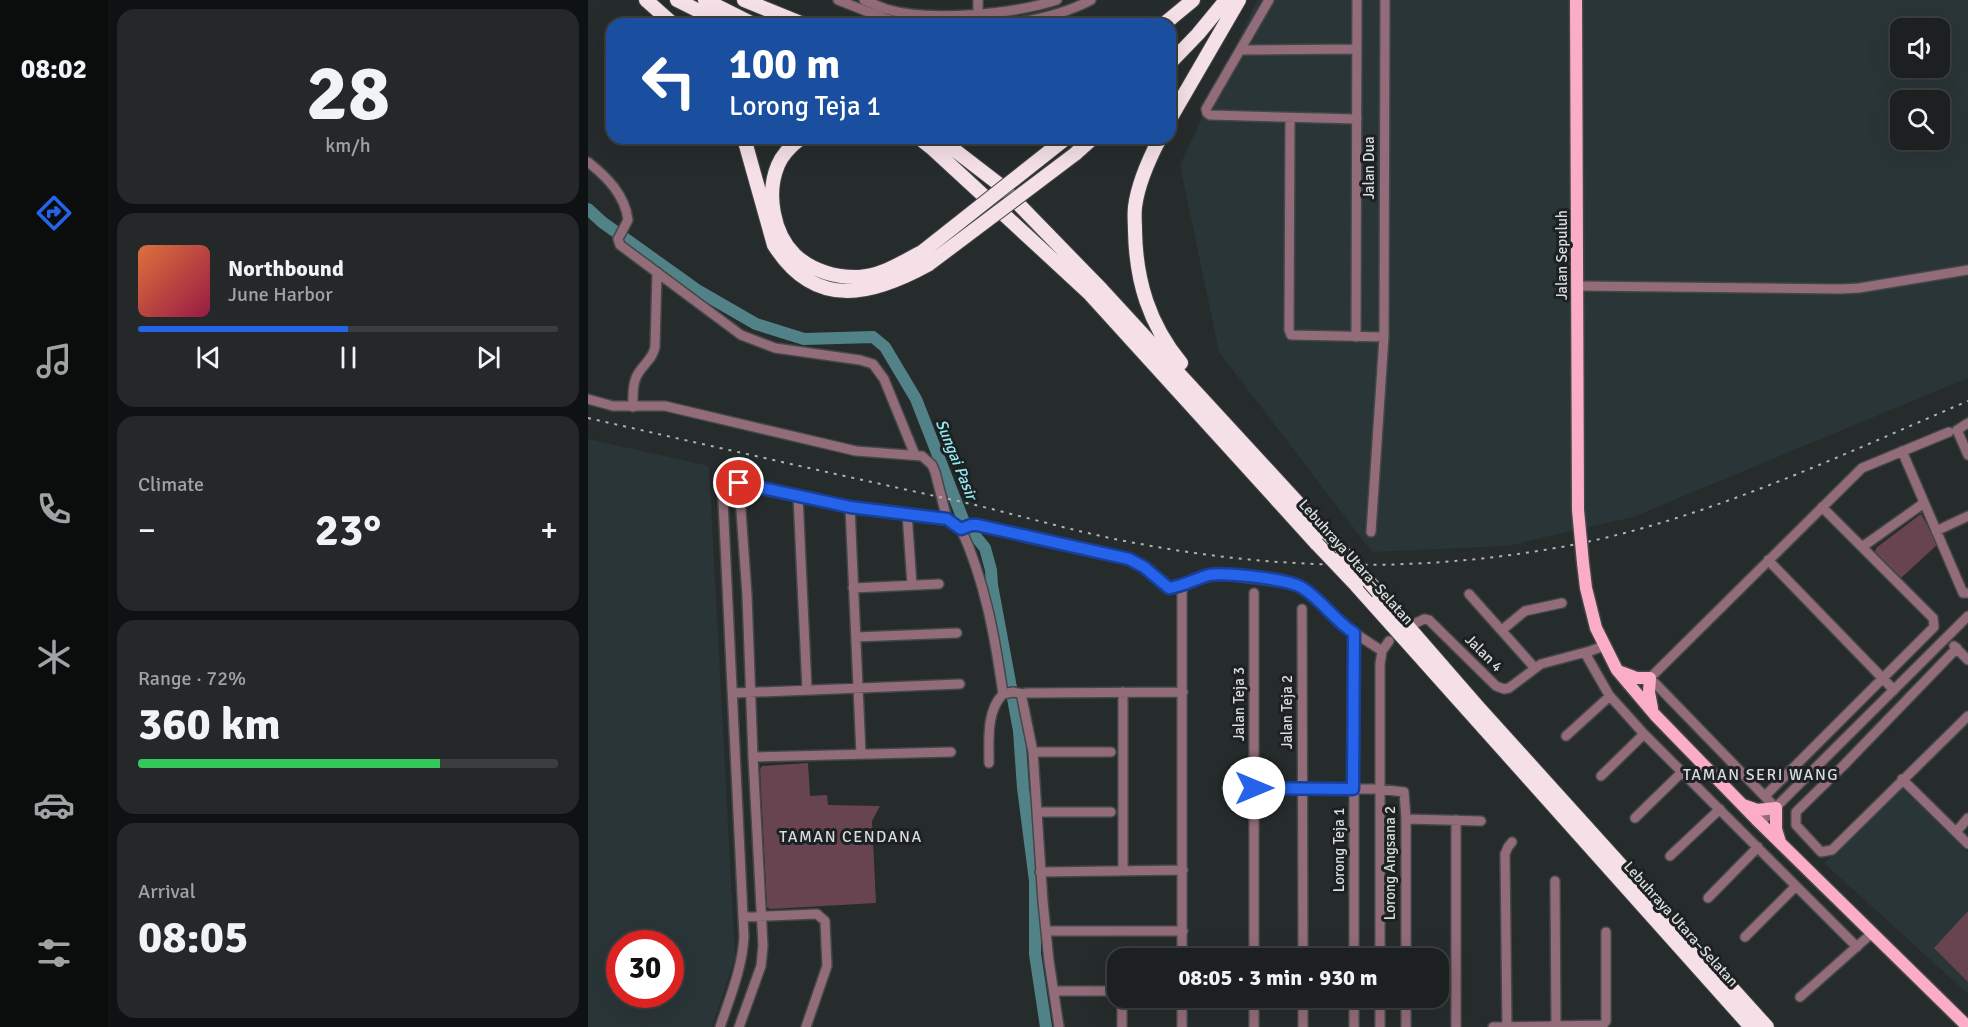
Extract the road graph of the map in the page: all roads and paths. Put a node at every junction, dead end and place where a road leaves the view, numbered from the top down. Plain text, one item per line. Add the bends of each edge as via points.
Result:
1 (646, 0) edge
2 (677, 0) edge
3 (705, 0) edge
4 (744, 0) edge
5 (838, 0) edge
6 (978, 0) edge
7 (1057, 0) edge
8 (1091, 0) edge
9 (1193, 0) edge
10 (1217, 0) edge
11 (1226, 0) edge
12 (1239, 0) edge
13 (1269, 0) edge
14 (1357, 0) edge
15 (1385, 0) edge
16 (1576, 0) edge
17 (1035, 3) edge
18 (871, 4) edge
19 (978, 13) junction
20 (666, 18) edge
21 (713, 18) edge
22 (741, 18) edge
23 (788, 18) edge
24 (885, 18) edge
25 (978, 18) edge
26 (1036, 18) edge
27 (1042, 18) edge
28 (1171, 18) edge
29 (1176, 46) edge
30 (1241, 50) junction
31 (1357, 50) junction
32 (1176, 57) edge
33 (1176, 109) edge
34 (1290, 118) junction
35 (1357, 119) junction
36 (746, 144) edge
37 (795, 144) edge
38 (937, 144) edge
39 (937, 144) edge
40 (1060, 144) edge
41 (1087, 144) edge
42 (1157, 144) edge
43 (588, 162) edge
44 (926, 258) junction
45 (1968, 270) edge
46 (657, 272) junction
47 (1578, 286) junction
48 (1356, 337) junction
49 (1384, 337) junction
50 (588, 399) edge
51 (633, 407) junction
52 (1968, 423) edge
53 (1949, 432) dead end
54 (1902, 451) junction
55 (915, 455) junction
56 (1968, 455) edge
57 (739, 483) junction
58 (798, 496) junction
59 (1924, 503) junction
60 (850, 507) junction
61 (1822, 507) junction
62 (907, 513) junction
63 (1968, 516) edge
64 (947, 519) junction
65 (965, 527) junction
66 (1936, 531) junction
67 (1371, 532) dead end
68 (1333, 541) junction
69 (1862, 547) junction
70 (1768, 560) junction
71 (939, 584) dead end
72 (912, 585) junction
73 (1182, 585) junction
74 (853, 588) junction
75 (1254, 593) dead end
76 (1968, 593) edge
77 (1469, 594) dead end
78 (1562, 603) dead end
79 (1302, 609) dead end
80 (1968, 616) edge
81 (1416, 624) dead end
82 (1502, 630) junction
83 (957, 633) dead end
84 (1354, 633) junction
85 (856, 637) junction
86 (1946, 638) junction
87 (1604, 646) junction
88 (1957, 648) junction
89 (1585, 653) junction
90 (1968, 660) edge
91 (1534, 667) junction
92 (1617, 670) junction
93 (1882, 678) junction
94 (1649, 680) junction
95 (960, 684) dead end
96 (858, 688) junction
97 (807, 690) junction
98 (1894, 690) junction
99 (750, 692) junction
100 (1123, 692) junction
101 (1183, 692) junction
102 (1636, 692) junction
103 (734, 693) junction
104 (1011, 693) junction
105 (1610, 696) junction
106 (1655, 715) junction
107 (1968, 716) edge
108 (1644, 734) junction
109 (1566, 736) dead end
110 (951, 752) dead end
111 (1112, 752) dead end
112 (1034, 753) junction
113 (861, 754) junction
114 (753, 757) junction
115 (989, 763) dead end
116 (1682, 772) junction
117 (1601, 776) dead end
118 (1902, 779) junction
119 (1227, 788) dead end
120 (1254, 788) junction
121 (1303, 788) junction
122 (1353, 789) junction
123 (1380, 789) junction
124 (1765, 796) junction
125 (1741, 804) junction
126 (1776, 808) junction
127 (1720, 809) junction
128 (1037, 812) junction
129 (1112, 812) dead end
130 (1635, 818) dead end
131 (1968, 818) edge
132 (1406, 819) junction
133 (1456, 820) junction
134 (1481, 821) dead end
135 (1760, 824) junction
136 (1956, 831) junction
137 (1512, 842) dead end
138 (1780, 844) junction
139 (1968, 844) edge
140 (1758, 847) junction
141 (1670, 856) dead end
142 (1183, 870) junction
143 (1123, 871) junction
144 (1040, 872) junction
145 (1555, 881) dead end
146 (1796, 886) junction
147 (1708, 898) dead end
148 (744, 917) junction
149 (762, 917) junction
150 (1046, 931) junction
151 (1183, 932) junction
152 (1606, 932) dead end
153 (1871, 934) junction
154 (1745, 937) dead end
155 (1857, 947) junction
156 (1182, 948) edge
157 (1254, 948) edge
158 (1303, 948) edge
159 (1354, 948) edge
160 (1380, 948) edge
161 (1406, 948) edge
162 (1054, 991) junction
163 (1107, 991) edge
164 (1800, 998) dead end
165 (1122, 1008) edge
166 (1182, 1008) edge
167 (1254, 1008) edge
168 (1303, 1008) edge
169 (1354, 1008) edge
170 (1380, 1008) edge
171 (1406, 1008) edge
172 (720, 1027) edge
173 (740, 1027) edge
174 (806, 1027) edge
175 (1059, 1027) edge
176 (1122, 1027) edge
177 (1182, 1027) edge
178 (1254, 1027) edge
179 (1303, 1027) edge
180 (1354, 1027) edge
181 (1380, 1027) edge
182 (1406, 1027) edge
183 (1456, 1027) edge
184 (1493, 1027) edge
185 (1507, 1027) edge
186 (1556, 1027) edge
187 (1751, 1027) edge
188 (1767, 1027) edge
189 (1968, 1027) edge

1 - 20 highway
2 - 21 highway
3 - 22 highway
4 - 23 highway
5 - 18 street
6 - 19 street
7 - 17 street
8 - 27 street
9 - 28 highway
10 - 29 highway
11 - 32 highway
12 - 33 highway
13 - 30 street
14 - 31 street
15 - 49 street, Jalan Dua
16 - 47 main road, Jalan Sepuluh
17 - 19 street
17 - 26 street
18 - 19 street via 932,15
18 - 24 street
19 - 25 street
30 - 31 street
30 - 34 street via 1207,113
31 - 35 street
34 - 35 street
34 - 48 street via 1289,330 1295,336
35 - 48 street
36 - 44 highway via 774,245 798,274 822,287 868,289 899,280
37 - 44 highway via 778,165 773,188 775,220 794,254 812,267 844,277 877,274
38 - 68 highway, Lebuhraya Utara–Selatan via 1006,191
39 - 187 highway, Lebuhraya Utara–Selatan, bridge via 1089,293
40 - 44 highway, bridge
41 - 44 highway, bridge
42 - 68 highway via 1147,163 1135,208 1136,261 1149,309 1166,345 1199,387
43 - 46 street via 606,176 621,198 628,220 620,235 620,245
45 - 47 street via 1841,289
46 - 51 street via 655,347 636,378
46 - 55 street via 727,326 757,342 873,364 887,385
47 - 87 main road, Jalan Sepuluh, bridge via 1578,510 1591,609
48 - 49 street
49 - 67 street, Jalan Dua
50 - 51 street
51 - 55 street via 664,406 855,452
52 - 56 street via 1957,430
53 - 54 street
54 - 59 street
54 - 61 street via 1867,465
55 - 64 street via 932,465
57 - 58 street
57 - 99 street
57 - 103 street via 722,480
58 - 60 street
58 - 97 street
59 - 66 street
59 - 69 street
60 - 62 street
60 - 74 street
61 - 69 street
61 - 70 street
62 - 64 street
62 - 72 street
63 - 66 street
64 - 65 street
65 - 73 street via 1129,559 1169,588
65 - 104 street
66 - 76 street via 1963,593
68 - 188 highway, Lebuhraya Utara–Selatan, bridge
69 - 93 street via 1935,623
70 - 93 street
70 - 94 street
71 - 72 street
72 - 74 street
73 - 84 street via 1218,574 1300,586
73 - 101 street
74 - 85 street
75 - 120 street, Jalan Teja 3
77 - 82 street
78 - 82 street via 1525,611
79 - 121 street, Jalan Teja 2
80 - 86 street
81 - 91 street, Jalan 4 via 1425,618 1432,622 1500,688 1509,688
82 - 91 street
83 - 85 street
84 - 122 street, Lorong Teja 1
84 - 123 street via 1387,646 1380,670
85 - 96 street
86 - 88 street
86 - 98 street
87 - 89 street, Jalan 4
87 - 92 main road, Jalan Sepuluh
88 - 90 street
88 - 118 street via 1796,812 1796,825 1821,852 1832,850
89 - 91 street, Jalan 4
89 - 105 street
92 - 94 main road
92 - 102 main road, Jalan Sepuluh
93 - 98 street
93 - 124 street
94 - 102 street via 1641,683
94 - 106 main road via 1648,692
94 - 124 street
95 - 96 street
96 - 97 street
96 - 113 street
97 - 99 street
98 - 126 street
99 - 103 street
99 - 114 street
100 - 101 street
100 - 104 street
100 - 143 street
101 - 142 street
102 - 106 main road, Jalan Sepuluh
103 - 148 street
104 - 112 street via 1022,698
104 - 115 street via 994,706
105 - 108 street
105 - 109 street
106 - 125 main road, Jalan Sepuluh
107 - 118 street
108 - 116 street
108 - 117 street
110 - 113 street
111 - 112 street
112 - 128 street
113 - 114 street
114 - 149 street
116 - 127 street
116 - 130 street
118 - 136 street
119 - 120 street
120 - 121 street
120 - 157 street, Jalan Teja 3
121 - 122 street
121 - 158 street, Jalan Teja 2
122 - 123 street
122 - 159 street, Lorong Teja 1
123 - 132 street, Lorong Angsana 2 via 1404,792
123 - 160 street
124 - 126 street
125 - 126 main road via 1757,810
125 - 135 main road, Jalan Sepuluh
126 - 135 street
126 - 138 main road
127 - 140 street
127 - 141 street
128 - 129 street
128 - 144 street
131 - 136 street
132 - 133 street
132 - 161 street, Lorong Angsana 2
133 - 134 street
133 - 183 street
135 - 138 main road, Jalan Sepuluh
136 - 139 street
137 - 185 street via 1505,855
138 - 153 main road, Jalan Sepuluh
140 - 146 street
140 - 147 street
142 - 143 street
142 - 151 street
143 - 144 street
144 - 150 street
145 - 186 street
146 - 154 street
146 - 155 street
148 - 149 street
148 - 172 street via 743,955
149 - 173 street via 763,956
149 - 174 street via 817,914 825,921 827,966
150 - 151 street
150 - 162 street
151 - 156 street
152 - 186 street via 1606,1021 1598,1026
153 - 155 street
153 - 189 main road, Jalan Sepuluh
155 - 164 street
162 - 163 street
162 - 175 street
165 - 176 street
166 - 177 street
167 - 178 street
168 - 179 street
169 - 180 street
170 - 181 street
171 - 182 street
184 - 185 street
185 - 186 street

